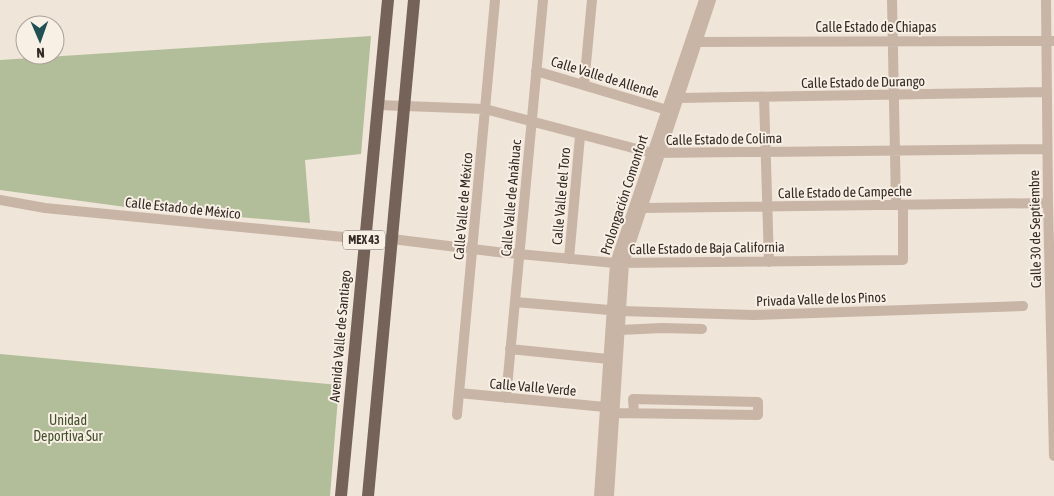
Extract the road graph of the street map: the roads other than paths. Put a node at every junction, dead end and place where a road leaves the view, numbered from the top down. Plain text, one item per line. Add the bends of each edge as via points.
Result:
1 (388, 0) edge
2 (414, 0) edge
3 (495, 0) edge
4 (543, 0) edge
5 (592, 0) edge
6 (704, 0) edge
7 (711, 0) edge
8 (892, 0) edge
9 (1046, 0) edge
10 (893, 40) junction
11 (1051, 40) edge
12 (698, 42) junction
13 (536, 71) junction
14 (584, 85) junction
15 (1047, 92) junction
16 (894, 95) junction
17 (764, 97) junction
18 (679, 98) junction
19 (378, 106) junction
20 (404, 106) junction
21 (485, 108) junction
22 (667, 110) junction
23 (532, 122) junction
24 (580, 136) junction
25 (1047, 149) junction
26 (895, 151) junction
27 (766, 152) junction
28 (656, 153) junction
29 (0, 200) edge
30 (1048, 203) junction
31 (899, 205) junction
32 (642, 208) junction
33 (768, 208) junction
34 (364, 239) junction
35 (392, 239) junction
36 (472, 250) junction
37 (519, 255) junction
38 (569, 259) junction
39 (769, 262) junction
40 (620, 263) junction
41 (515, 302) junction
42 (1023, 306) dead end
43 (616, 311) junction
44 (702, 329) dead end
45 (620, 330) junction
46 (510, 349) junction
47 (608, 360) junction
48 (460, 393) junction
49 (506, 398) junction
50 (706, 400) junction
51 (604, 407) junction
52 (615, 413) junction
53 (634, 413) junction
54 (706, 414) junction
55 (458, 415) dead end
56 (1054, 456) edge
57 (341, 496) edge
58 (368, 496) edge
59 (599, 496) edge
60 (609, 496) edge

1 - 19 main road, Avenida Valle de Santiago / MEX 43
2 - 20 main road, MEX 43
3 - 21 street, Calle Valle de México
4 - 13 street, Calle Valle de Anáhuac
5 - 14 street
6 - 22 street, Prolongación Comonfort
7 - 12 street, Prolongación Comonfort
8 - 10 street
9 - 11 street, Calle 30 de Septiembre
10 - 11 street, Calle Estado de Chiapas
10 - 12 street, Calle Estado de Chiapas
10 - 16 street
11 - 15 street, Calle 30 de Septiembre
12 - 18 street, Prolongación Comonfort
13 - 14 street, Calle Valle de Allende
13 - 23 street, Calle Valle de Anáhuac
14 - 22 street, Calle Valle de Allende
15 - 16 street, Calle Estado de Durango
15 - 25 street, Calle 30 de Septiembre
16 - 17 street, Calle Estado de Durango
16 - 26 street
17 - 18 street, Calle Estado de Durango
17 - 27 street
18 - 28 street, Prolongación Comonfort
19 - 20 street, Calle Estado de Colima
19 - 34 main road, Avenida Valle de Santiago / MEX 43
20 - 21 street, Calle Estado de Colima
20 - 35 main road, MEX 43
21 - 23 street, Calle Estado de Colima
21 - 36 street, Calle Valle de México
22 - 28 street, Prolongación Comonfort
23 - 24 street, Calle Estado de Colima
23 - 37 street, Calle Valle de Anáhuac
24 - 28 street, Calle Estado de Colima
24 - 38 street, Calle Valle del Toro
25 - 26 street, Calle Estado de Colima
25 - 30 street, Calle 30 de Septiembre
26 - 27 street, Calle Estado de Colima
26 - 31 street
27 - 28 street, Calle Estado de Colima
27 - 33 street
28 - 32 street, Prolongación Comonfort
28 - 40 street, Prolongación Comonfort
29 - 34 street, Calle Estado de México via 45,208
30 - 31 street, Calle Estado de Campeche
30 - 56 street, Calle 30 de Septiembre
31 - 33 street, Calle Estado de Campeche
31 - 39 street, Calle Estado de Baja California via 903,260
32 - 33 street, Calle Estado de Campeche
32 - 40 street, Prolongación Comonfort
33 - 39 street
34 - 57 main road, Avenida Valle de Santiago / MEX 43
35 - 36 street, Calle Estado de Baja California
35 - 58 main road, MEX 43
36 - 37 street, Calle Estado de Baja California
36 - 48 street, Calle Valle de México
37 - 38 street, Calle Estado de Baja California
37 - 41 street, Calle Valle de Anáhuac
38 - 40 street, Calle Estado de Baja California
39 - 40 street, Calle Estado de Baja California
40 - 43 street, Prolongación Comonfort
41 - 43 street, Privada Valle de los Pinos
41 - 46 street, Calle Valle de Anáhuac
42 - 43 street, Privada Valle de los Pinos via 798,315
43 - 45 street, Prolongación Comonfort
43 - 47 street, Prolongación Comonfort
44 - 45 street
45 - 52 street, Prolongación Comonfort
46 - 47 street
46 - 49 street, Calle Valle de Anáhuac
47 - 51 street, Prolongación Comonfort
48 - 49 street, Calle Valle Verde
48 - 55 street, Calle Valle de México
49 - 51 street, Calle Valle Verde
50 - 53 street via 633,399
50 - 54 street
50 - 54 street via 758,402 758,415
51 - 59 street, Prolongación Comonfort
52 - 53 street
52 - 60 street, Prolongación Comonfort
53 - 54 street

